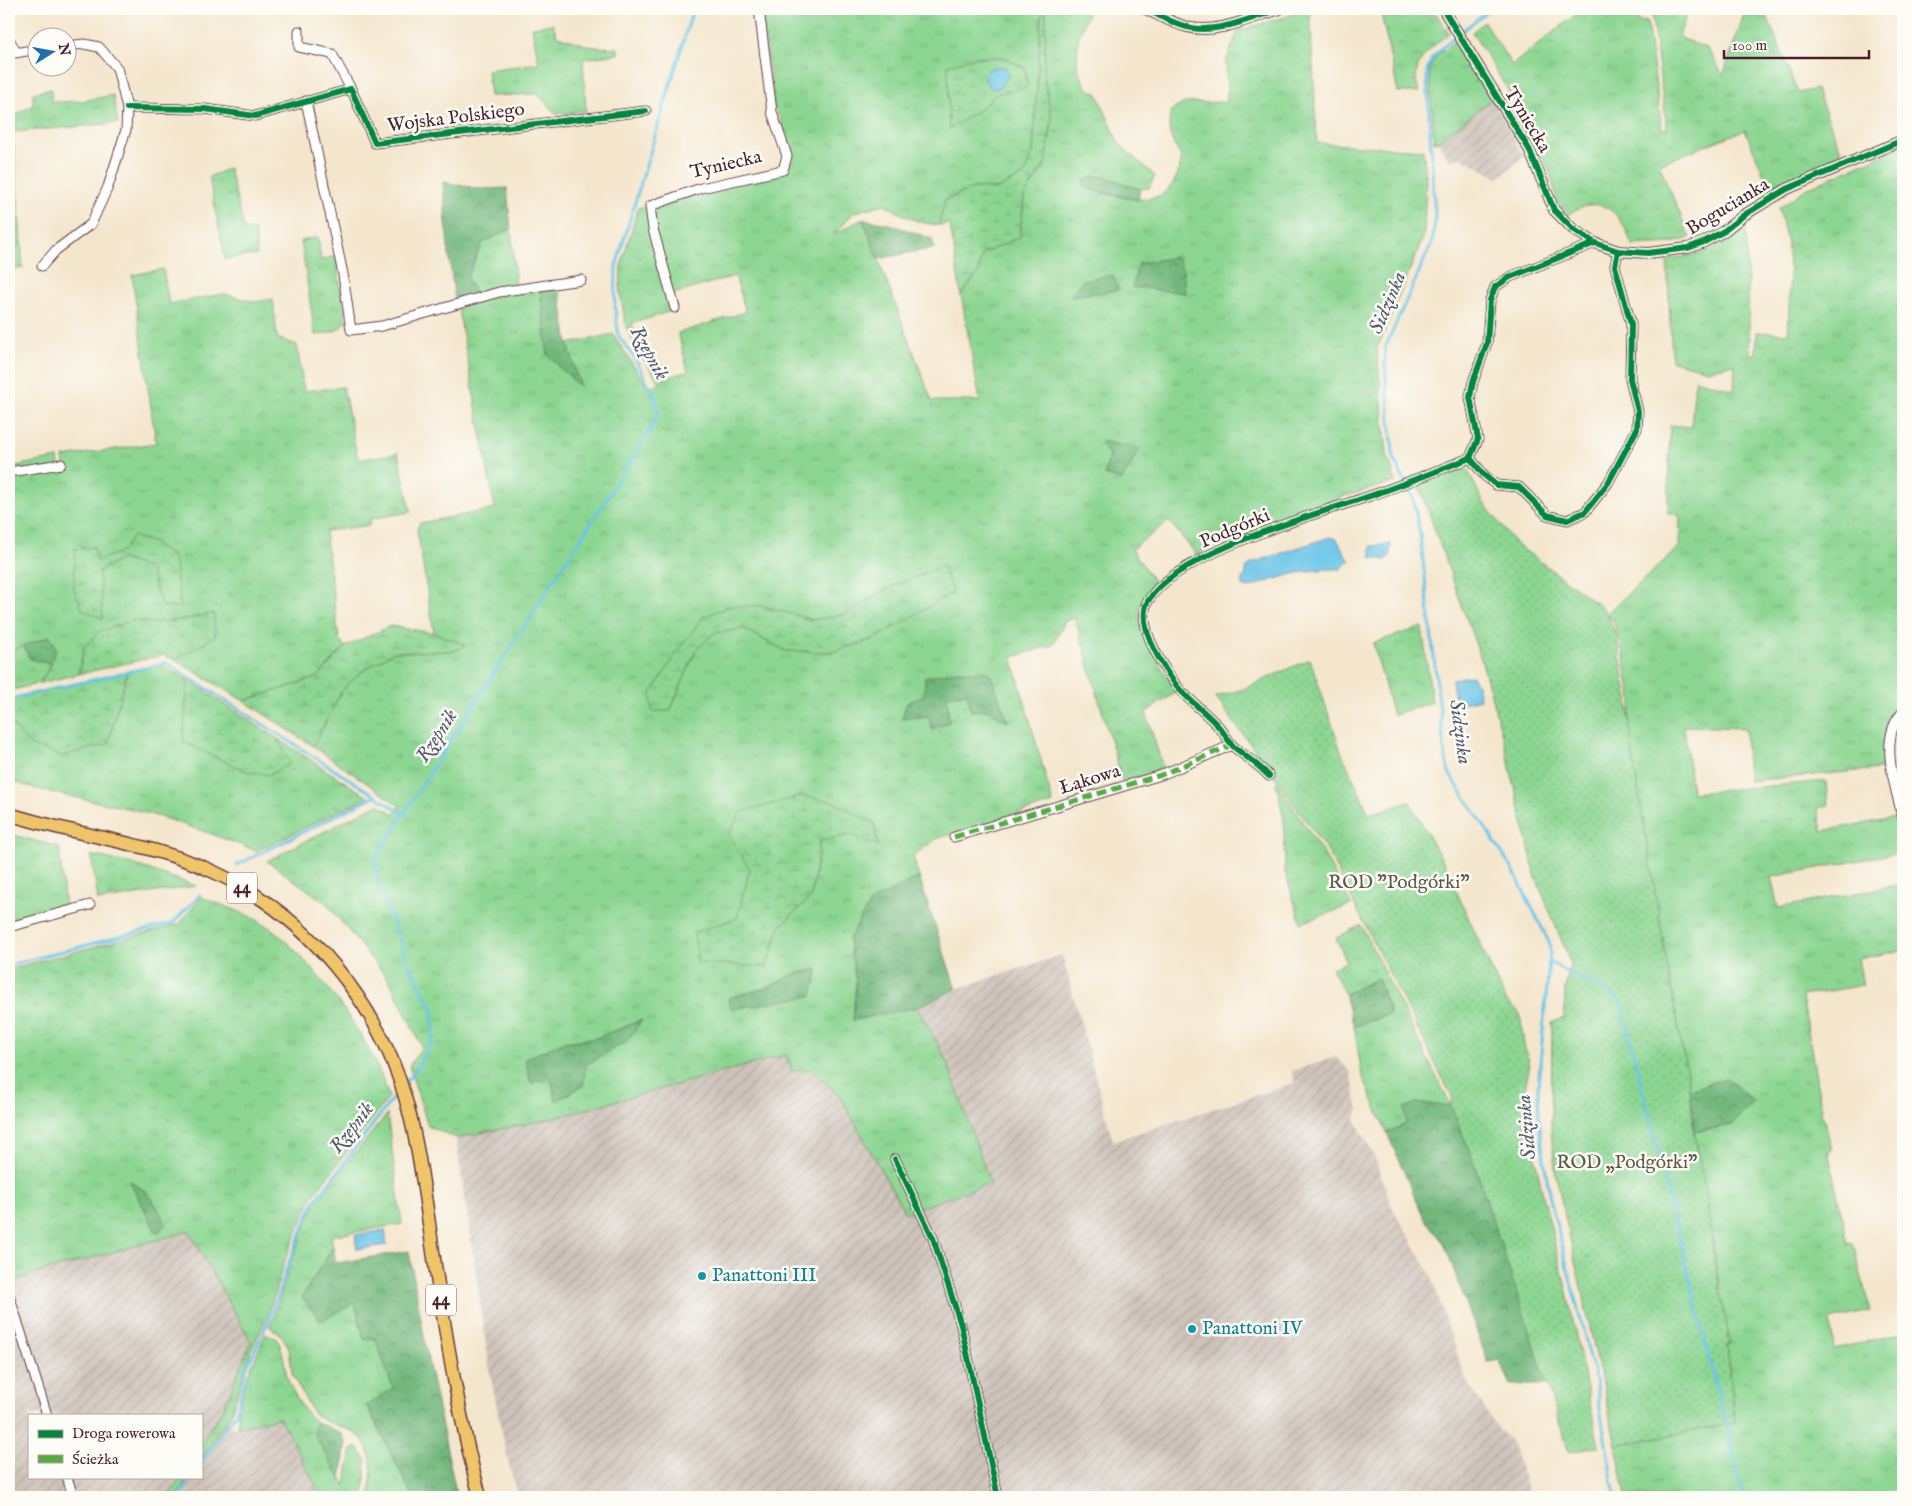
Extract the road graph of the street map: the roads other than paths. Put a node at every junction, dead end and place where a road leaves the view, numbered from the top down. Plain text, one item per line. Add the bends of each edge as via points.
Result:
1 (759, 9) edge
2 (1144, 9) edge
3 (1280, 9) edge
4 (1443, 9) edge
5 (298, 31) dead end
6 (9, 39) edge
7 (78, 45) edge
8 (28, 51) edge
9 (12, 53) edge
10 (351, 89) junction
11 (306, 102) junction
12 (127, 108) junction
13 (646, 111) dead end
14 (1903, 140) edge
15 (1595, 243) junction
16 (1618, 251) junction
17 (1648, 253) joint
18 (42, 266) dead end
19 (581, 280) dead end
20 (675, 308) dead end
21 (1470, 458) junction
22 (61, 464) dead end
23 (9, 472) edge
24 (1903, 712) edge
25 (1232, 745) junction
26 (1269, 776) dead end
27 (9, 814) edge
28 (1903, 819) edge
29 (954, 837) dead end
30 (90, 905) dead end
31 (9, 926) edge
32 (895, 1159) dead end
33 (9, 1295) edge
34 (47, 1414) edge
35 (67, 1478) edge
36 (73, 1497) edge
37 (480, 1497) edge
38 (998, 1497) edge

1 - 20 street, Tyniecka via 772,112 787,156 783,170 701,188 650,206 653,229
2 - 3 street via 1178,24 1200,29
4 - 15 street, Tyniecka via 1529,149 1554,210
5 - 10 street, Wojska Polskiego via 300,48 332,54
6 - 9 street
7 - 12 street via 99,47 117,68
8 - 9 street
10 - 11 street
10 - 13 street, Wojska Polskiego via 375,143
11 - 12 street via 254,116 206,109
11 - 19 street via 343,274 351,330 382,326 499,292
12 - 18 street via 124,139 91,224 56,250
14 - 17 street, Bogucianka via 1788,189 1704,242 1688,248
15 - 16 street, Tyniecka
15 - 21 street via 1510,277 1495,287 1490,300 1487,343 1470,397 1478,439
16 - 17 street, Tyniecka
16 - 21 street via 1615,266 1631,324 1630,379 1638,411 1637,429 1608,483 1585,512 1567,520 1547,515 1520,487 1496,485
21 - 25 street, Podgórki via 1214,552 1163,584 1148,601 1145,616 1148,633 1169,674 1181,691 1219,726
22 - 23 street
24 - 28 street via 1889,744
25 - 26 street, Podgórki
25 - 29 street, Łąkowa via 1161,775
27 - 37 main road, 44 via 176,856 217,874 268,904 307,937 363,1004 377,1028 407,1102 450,1359
30 - 31 street
32 - 38 street via 933,1238 953,1298
33 - 34 street
35 - 36 street

